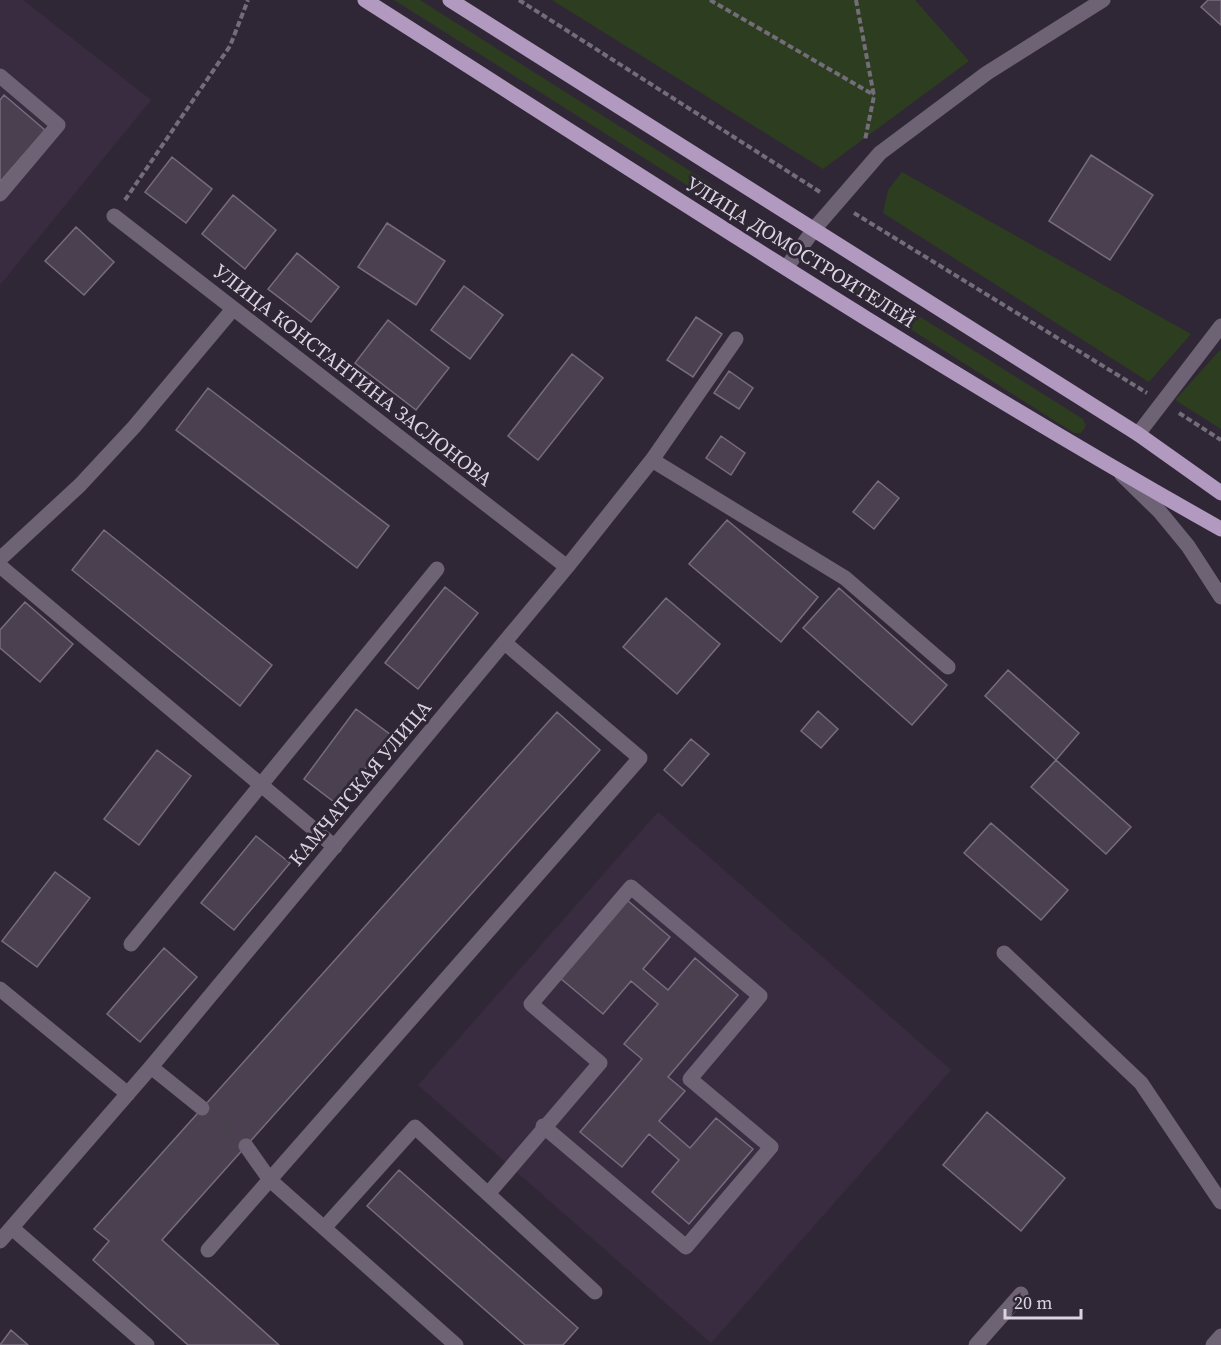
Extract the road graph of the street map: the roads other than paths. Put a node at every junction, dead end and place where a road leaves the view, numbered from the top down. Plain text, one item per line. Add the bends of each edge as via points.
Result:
1 (365, 0) edge
2 (450, 0) edge
3 (1103, 0) edge
4 (0, 76) edge
5 (0, 194) edge
6 (114, 216) road end
7 (815, 228) junction
8 (786, 268) junction
9 (233, 309) junction
10 (1221, 326) edge
11 (736, 339) dead end
12 (1138, 434) junction
13 (652, 459) junction
14 (1118, 471) junction
15 (1221, 493) edge
16 (1221, 529) edge
17 (0, 559) edge
18 (0, 566) edge
19 (567, 567) junction
20 (437, 569) dead end
21 (1221, 597) edge
22 (505, 643) junction
23 (948, 667) dead end
24 (261, 786) junction
25 (335, 847) junction
26 (131, 944) dead end
27 (1004, 953) dead end
28 (0, 989) edge
29 (151, 1067) junction
30 (128, 1094) junction
31 (202, 1108) tunnel mouth
32 (543, 1126) junction
33 (246, 1146) tunnel mouth
34 (270, 1179) junction
35 (488, 1194) junction
36 (1221, 1202) edge
37 (12, 1228) junction
38 (324, 1228) junction
39 (0, 1241) edge
40 (208, 1250) dead end
41 (595, 1292) dead end
42 (1021, 1294) dead end
43 (1221, 1336) edge
44 (147, 1345) edge
45 (456, 1345) edge
46 (976, 1345) edge
47 (1214, 1345) edge

1 - 8 main road, УЛИЦА ДОМОСТРОИТЕЛЕЙ
2 - 7 main road, УЛИЦА ДОМОСТРОИТЕЛЕЙ
3 - 7 street via 987,73 880,153
4 - 5 street via 58,125
6 - 9 street, УЛИЦА КОНСТАНТИНА ЗАСЛОНОВА
7 - 8 street
7 - 12 main road, УЛИЦА ДОМОСТРОИТЕЛЕЙ
8 - 14 main road, УЛИЦА ДОМОСТРОИТЕЛЕЙ
9 - 17 street via 80,485
9 - 19 street, УЛИЦА КОНСТАНТИНА ЗАСЛОНОВА
10 - 12 street
11 - 13 street, КАМЧАТСКАЯ УЛИЦА
12 - 15 main road, УЛИЦА ДОМОСТРОИТЕЛЕЙ
13 - 19 street, КАМЧАТСКАЯ УЛИЦА
13 - 23 street via 845,578
14 - 16 main road, УЛИЦА ДОМОСТРОИТЕЛЕЙ
14 - 21 street via 1188,546
18 - 24 street
19 - 22 street, КАМЧАТСКАЯ УЛИЦА
20 - 24 street
22 - 25 street, КАМЧАТСКАЯ УЛИЦА
22 - 34 street via 640,758
24 - 25 street
24 - 26 street
25 - 29 street, КАМЧАТСКАЯ УЛИЦА
27 - 36 street via 1141,1083
28 - 30 street
29 - 30 street, КАМЧАТСКАЯ УЛИЦА
29 - 31 street
30 - 37 street, КАМЧАТСКАЯ УЛИЦА
32 - 32 street via 600,1063 531,1004 631,887 760,996 690,1078 771,1147 686,1247
32 - 35 street
33 - 34 street
34 - 38 street
34 - 40 street
35 - 38 street via 415,1127
35 - 41 street
37 - 39 street, КАМЧАТСКАЯ УЛИЦА
37 - 44 street
38 - 45 street
42 - 46 street
43 - 47 street

